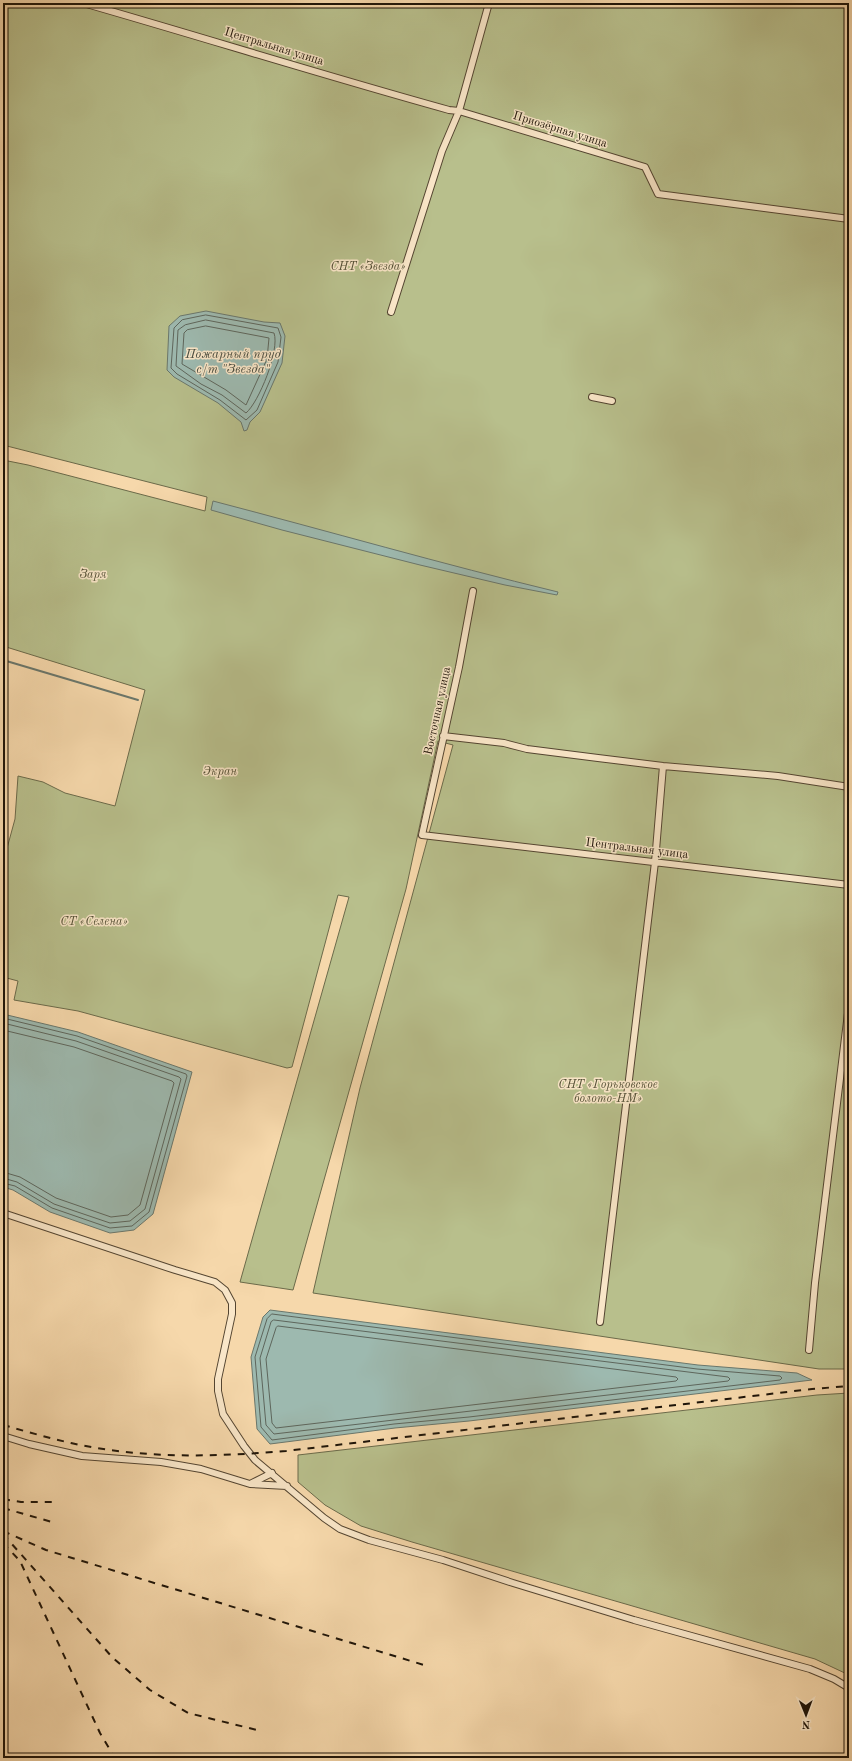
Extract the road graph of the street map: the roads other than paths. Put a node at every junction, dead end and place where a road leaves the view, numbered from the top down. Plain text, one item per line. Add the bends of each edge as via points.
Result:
1 (83, 3) edge
2 (489, 3) edge
3 (459, 111) junction
4 (849, 219) edge
5 (391, 312) dead end
6 (592, 398) dead end
7 (612, 401) dead end
8 (473, 591) dead end
9 (443, 736) junction
10 (663, 766) junction
11 (849, 787) edge
12 (422, 835) joint
13 (655, 862) junction
14 (849, 885) edge
15 (849, 1005) edge
16 (3, 1213) edge
17 (600, 1322) dead end
18 (809, 1350) dead end
19 (3, 1436) edge
20 (272, 1473) junction
21 (250, 1484) junction
22 (287, 1486) junction
23 (849, 1688) edge

1 - 3 street, Центральная улица via 380,91
2 - 3 street
3 - 4 street, Приозёрная улица via 645,167 658,194
3 - 5 street via 442,151
6 - 7 street
8 - 9 street, Восточная улица
9 - 10 street
9 - 12 street, Восточная улица
10 - 11 street via 778,776
10 - 13 street
12 - 13 street, Центральная улица
13 - 14 street, Центральная улица
13 - 17 street
15 - 18 street
16 - 20 street via 214,1282 225,1290 232,1303 232,1314 218,1379 220,1404 223,1414 244,1446 255,1460
19 - 21 street via 82,1456 161,1462 201,1469
20 - 21 street
20 - 22 street
21 - 22 street
22 - 23 street via 340,1529 369,1540 443,1560 634,1620 810,1669

